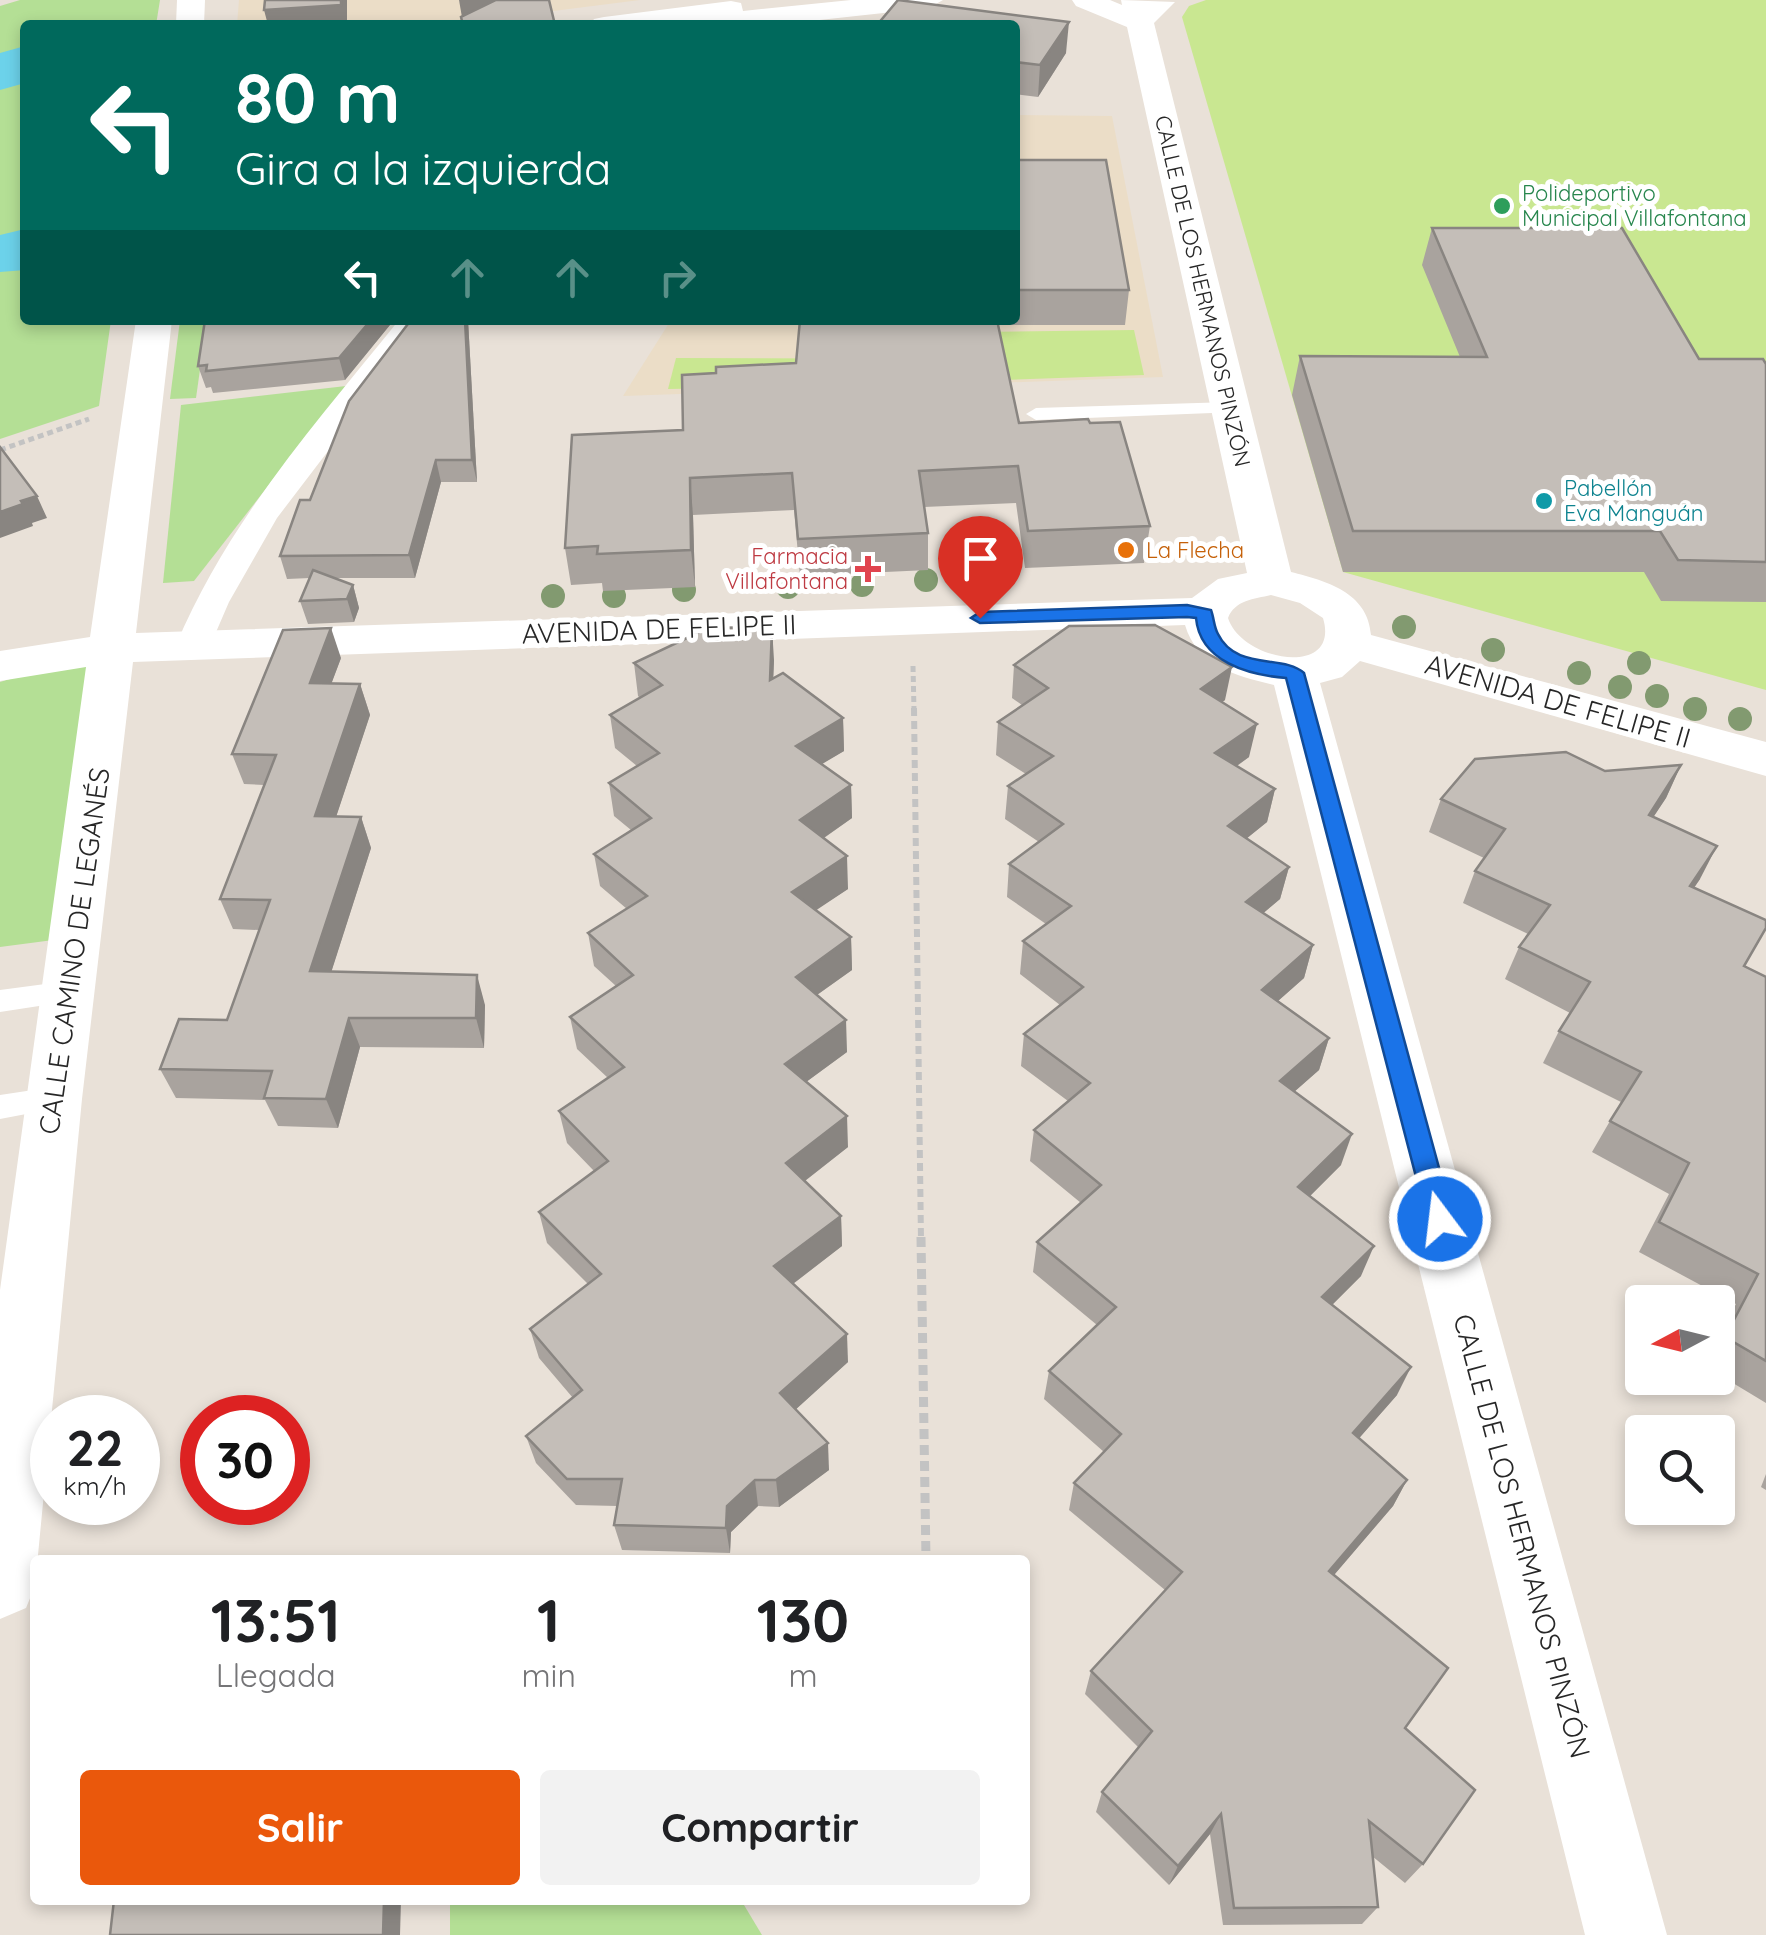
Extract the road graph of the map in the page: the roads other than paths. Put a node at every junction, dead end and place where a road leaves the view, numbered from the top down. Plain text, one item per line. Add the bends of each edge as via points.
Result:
1 (809, 0) edge
2 (929, 0) edge
3 (1086, 0) edge
4 (1146, 7) edge
5 (645, 20) edge
6 (742, 20) edge
7 (153, 325) edge
8 (410, 325) edge
9 (1230, 408) junction
10 (1036, 414) dead end
11 (1271, 582) junction
12 (1205, 614) junction
13 (1350, 644) junction
14 (194, 645) junction
15 (114, 648) junction
16 (0, 666) edge
17 (1294, 673) junction
18 (1766, 759) edge
19 (68, 992) junction
20 (0, 1001) edge
21 (53, 1099) junction
22 (0, 1108) edge
23 (0, 1583) edge
24 (1626, 1935) edge

1 - 5 street
2 - 6 street
3 - 4 street
4 - 9 street, CALLE DE LOS HERMANOS PINZÓN
7 - 15 street, CALLE CAMINO DE LEGANÉS
8 - 14 street via 262,515 208,603
9 - 10 lane
9 - 11 street, CALLE DE LOS HERMANOS PINZÓN
11 - 12 street via 1228,590
11 - 13 street via 1306,588 1333,602 1350,623
12 - 14 street, AVENIDA DE FELIPE II
12 - 17 street via 1206,632 1239,662
13 - 17 street via 1320,668
13 - 18 street, AVENIDA DE FELIPE II
14 - 15 street, AVENIDA DE FELIPE II
15 - 16 street, AVENIDA DE FELIPE II
15 - 19 street, CALLE CAMINO DE LEGANÉS
17 - 24 street, CALLE DE LOS HERMANOS PINZÓN
19 - 20 lane
19 - 21 street, CALLE CAMINO DE LEGANÉS
21 - 22 lane
21 - 23 street, CALLE CAMINO DE LEGANÉS

